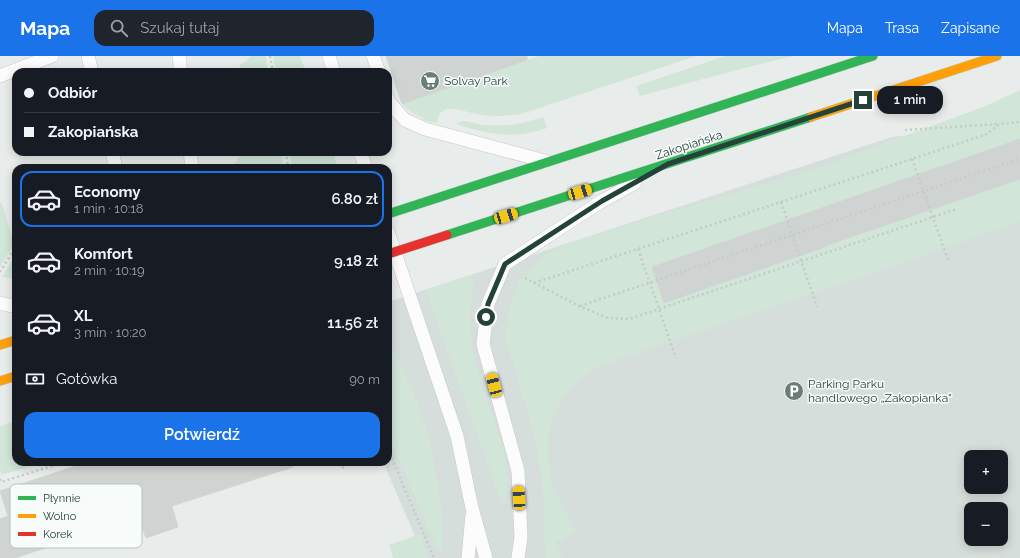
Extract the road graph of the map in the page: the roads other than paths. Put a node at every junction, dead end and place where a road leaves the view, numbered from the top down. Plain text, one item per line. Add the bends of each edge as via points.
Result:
1 (52, 56) edge
2 (88, 56) edge
3 (179, 56) edge
4 (329, 56) edge
5 (373, 56) edge
6 (873, 56) edge
7 (997, 56) edge
8 (21, 68) edge
9 (91, 68) edge
10 (180, 68) edge
11 (333, 68) edge
12 (378, 68) edge
13 (12, 71) edge
14 (0, 76) edge
15 (392, 105) edge
16 (546, 161) junction
17 (668, 164) junction
18 (392, 213) edge
19 (392, 244) edge
20 (392, 253) edge
21 (0, 303) edge
22 (12, 306) edge
23 (12, 341) edge
24 (0, 345) edge
25 (12, 377) edge
26 (0, 381) edge
27 (472, 508) junction
28 (468, 558) edge
29 (486, 558) edge
30 (518, 558) edge

1 - 8 lane
2 - 9 lane
3 - 10 lane
4 - 11 lane
5 - 12 lane
6 - 16 main road
7 - 17 main road, Zakopiańska
13 - 14 lane
15 - 16 lane via 405,120 424,129
16 - 18 main road
17 - 20 main road, Zakopiańska, bridge
17 - 30 lane via 602,201 505,264 488,304 483,344 518,472 521,537
19 - 27 lane via 457,436
21 - 22 lane
23 - 24 main road
25 - 26 main road
27 - 28 lane
27 - 29 lane

